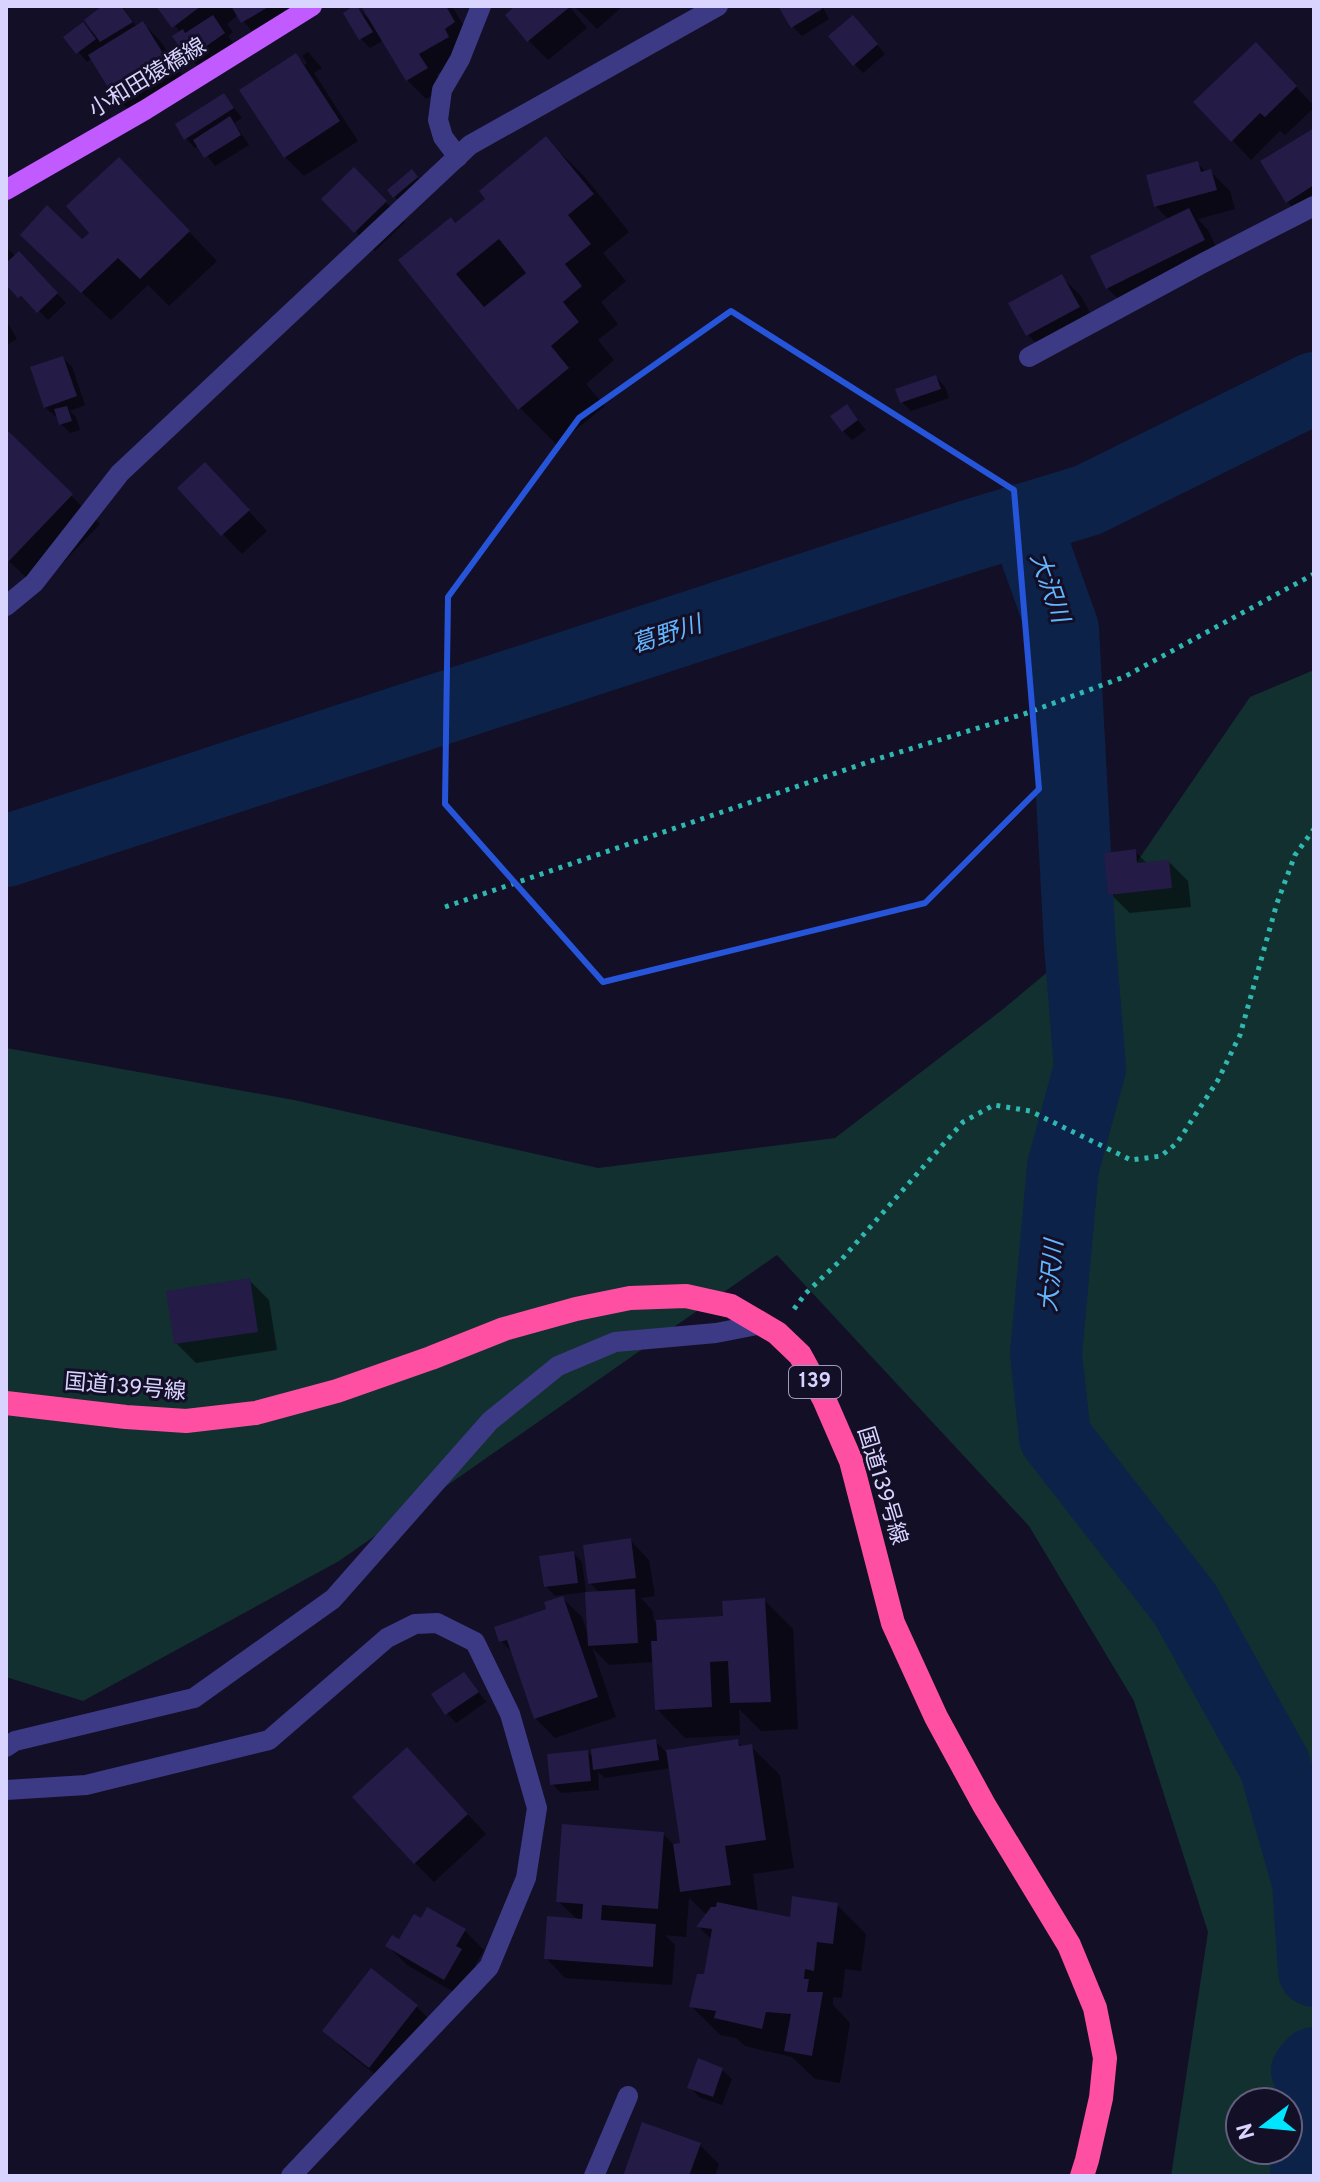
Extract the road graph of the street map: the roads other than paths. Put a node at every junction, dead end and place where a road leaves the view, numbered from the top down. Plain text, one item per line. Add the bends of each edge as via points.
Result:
1 (312, 6) edge
2 (481, 6) edge
3 (718, 6) edge
4 (458, 157) junction
5 (6, 190) edge
6 (1314, 206) edge
7 (1029, 357) dead end
8 (6, 606) edge
9 (770, 1328) junction
10 (6, 1403) edge
11 (6, 1747) edge
12 (6, 1790) edge
13 (628, 2096) dead end
14 (291, 2176) edge
15 (594, 2176) edge
16 (1082, 2176) edge

1 - 5 main road, 小和田猿橋線
2 - 4 street via 442,90 438,120
3 - 4 street via 470,145
4 - 8 street via 120,473 34,583
6 - 7 street
9 - 10 highway, 国道139号線 / 139 via 731,1306 686,1296 630,1298 504,1329 337,1391 256,1413 186,1421
9 - 11 street via 615,1342 558,1366 490,1421 333,1599 194,1698
9 - 16 highway, 国道139号線 / 139 via 800,1355 824,1399 851,1461 893,1623 936,1717 1069,1945 1095,2008 1105,2058
12 - 14 street via 86,1785 269,1740 387,1638 415,1624 437,1623 475,1642 510,1714 537,1808 526,1878 489,1967
13 - 15 street

